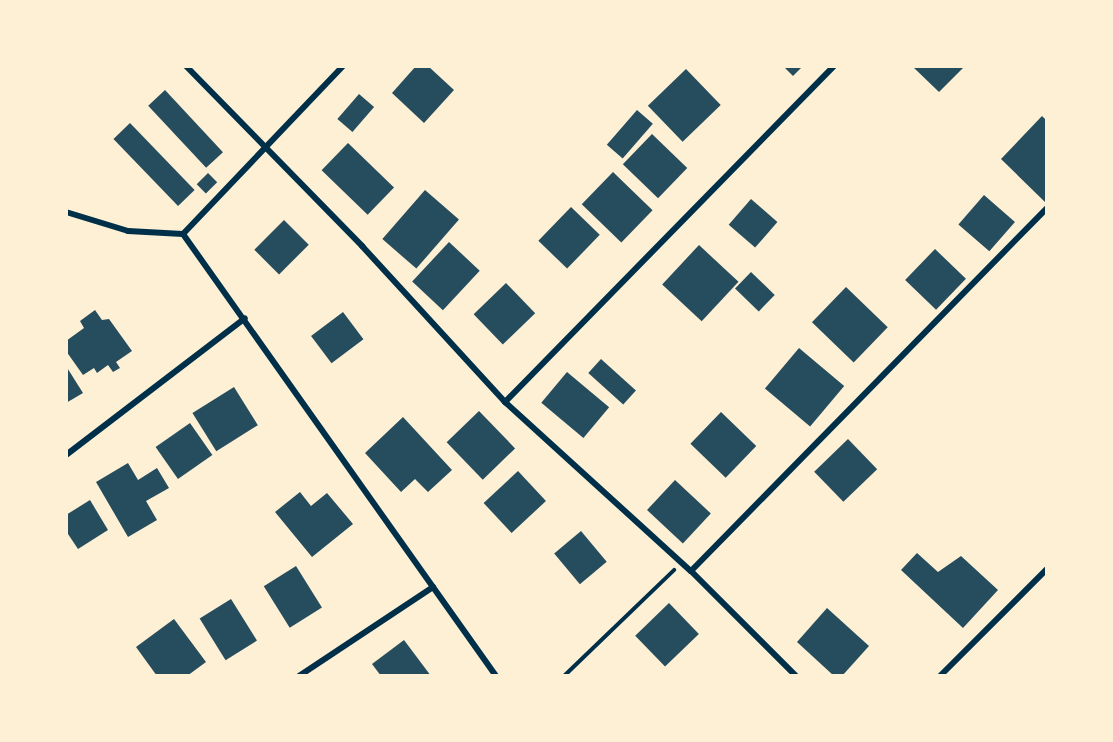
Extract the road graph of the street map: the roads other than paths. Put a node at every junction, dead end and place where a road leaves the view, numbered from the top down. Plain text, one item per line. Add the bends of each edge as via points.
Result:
1 (186, 66) edge
2 (343, 66) edge
3 (834, 66) edge
4 (264, 145) junction
5 (1047, 208) edge
6 (66, 212) edge
7 (183, 234) junction
8 (245, 318) junction
9 (505, 402) junction
10 (66, 455) edge
11 (1047, 569) edge
12 (691, 571) junction
13 (433, 587) junction
14 (299, 676) edge
15 (496, 676) edge
16 (796, 676) edge
17 (940, 676) edge

1 - 4 street
2 - 4 street
3 - 9 street
4 - 7 street
4 - 9 street
5 - 12 street
6 - 7 street via 128,231
7 - 8 street
8 - 10 street
8 - 13 street
9 - 12 street
11 - 17 street
12 - 16 street
13 - 14 street
13 - 15 street

